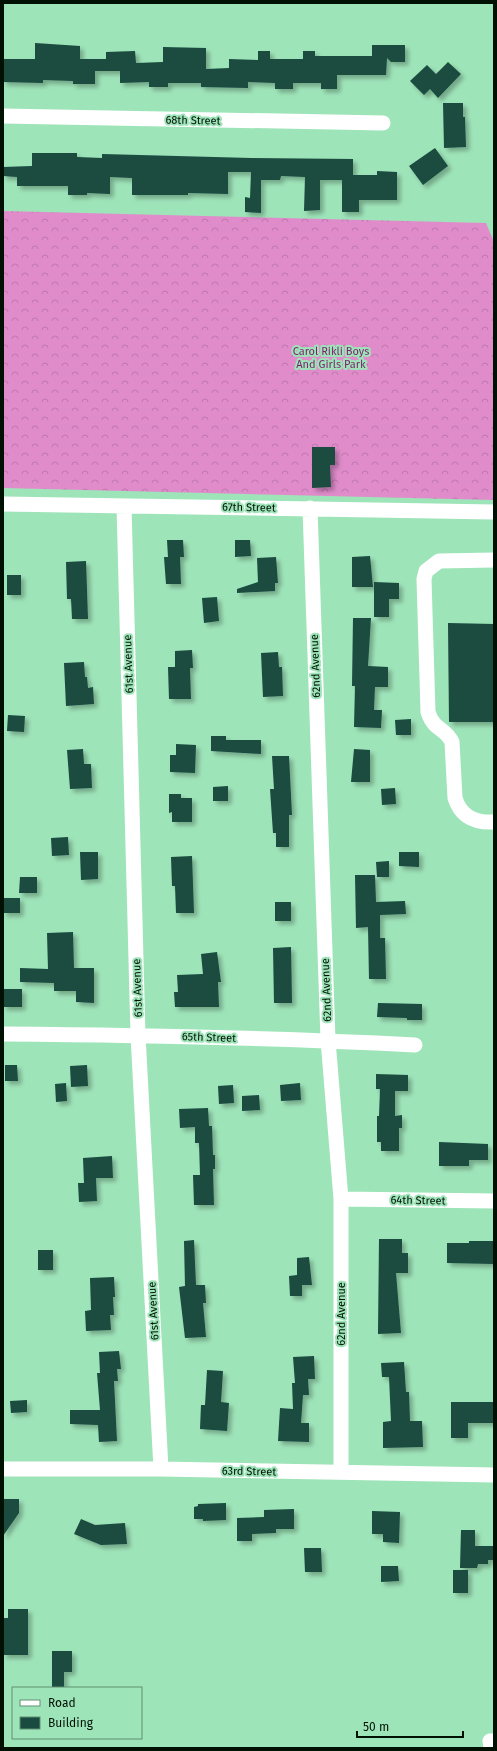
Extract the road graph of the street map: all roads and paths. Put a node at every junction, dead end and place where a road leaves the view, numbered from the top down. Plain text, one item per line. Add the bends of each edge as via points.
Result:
1 (3, 116) edge
2 (383, 124) dead end
3 (3, 504) edge
4 (124, 506) junction
5 (310, 508) junction
6 (494, 512) edge
7 (494, 560) edge
8 (494, 822) edge
9 (3, 1034) edge
10 (138, 1035) junction
11 (328, 1040) junction
12 (415, 1046) dead end
13 (341, 1199) junction
14 (494, 1201) edge
15 (3, 1469) edge
16 (161, 1469) junction
17 (341, 1472) junction
18 (494, 1475) edge
19 (494, 1741) edge
20 (490, 1748) edge

1 - 2 street, 68th Street
3 - 4 street, 67th Street
4 - 5 street, 67th Street
4 - 10 street, 61st Avenue
5 - 6 street, 67th Street
5 - 11 street, 62nd Avenue
7 - 8 street via 439,561 426,570 424,578 428,712 432,723 448,735 452,742 457,806 470,819
9 - 10 street, 65th Street
10 - 11 street, 65th Street
10 - 16 street, 61st Avenue
11 - 12 street, 65th Street
11 - 13 street, 62nd Avenue
13 - 14 street, 64th Street
13 - 17 street, 62nd Avenue
15 - 16 street, 63rd Street
16 - 17 street, 63rd Street
17 - 18 street, 63rd Street
19 - 20 street via 490,1741

